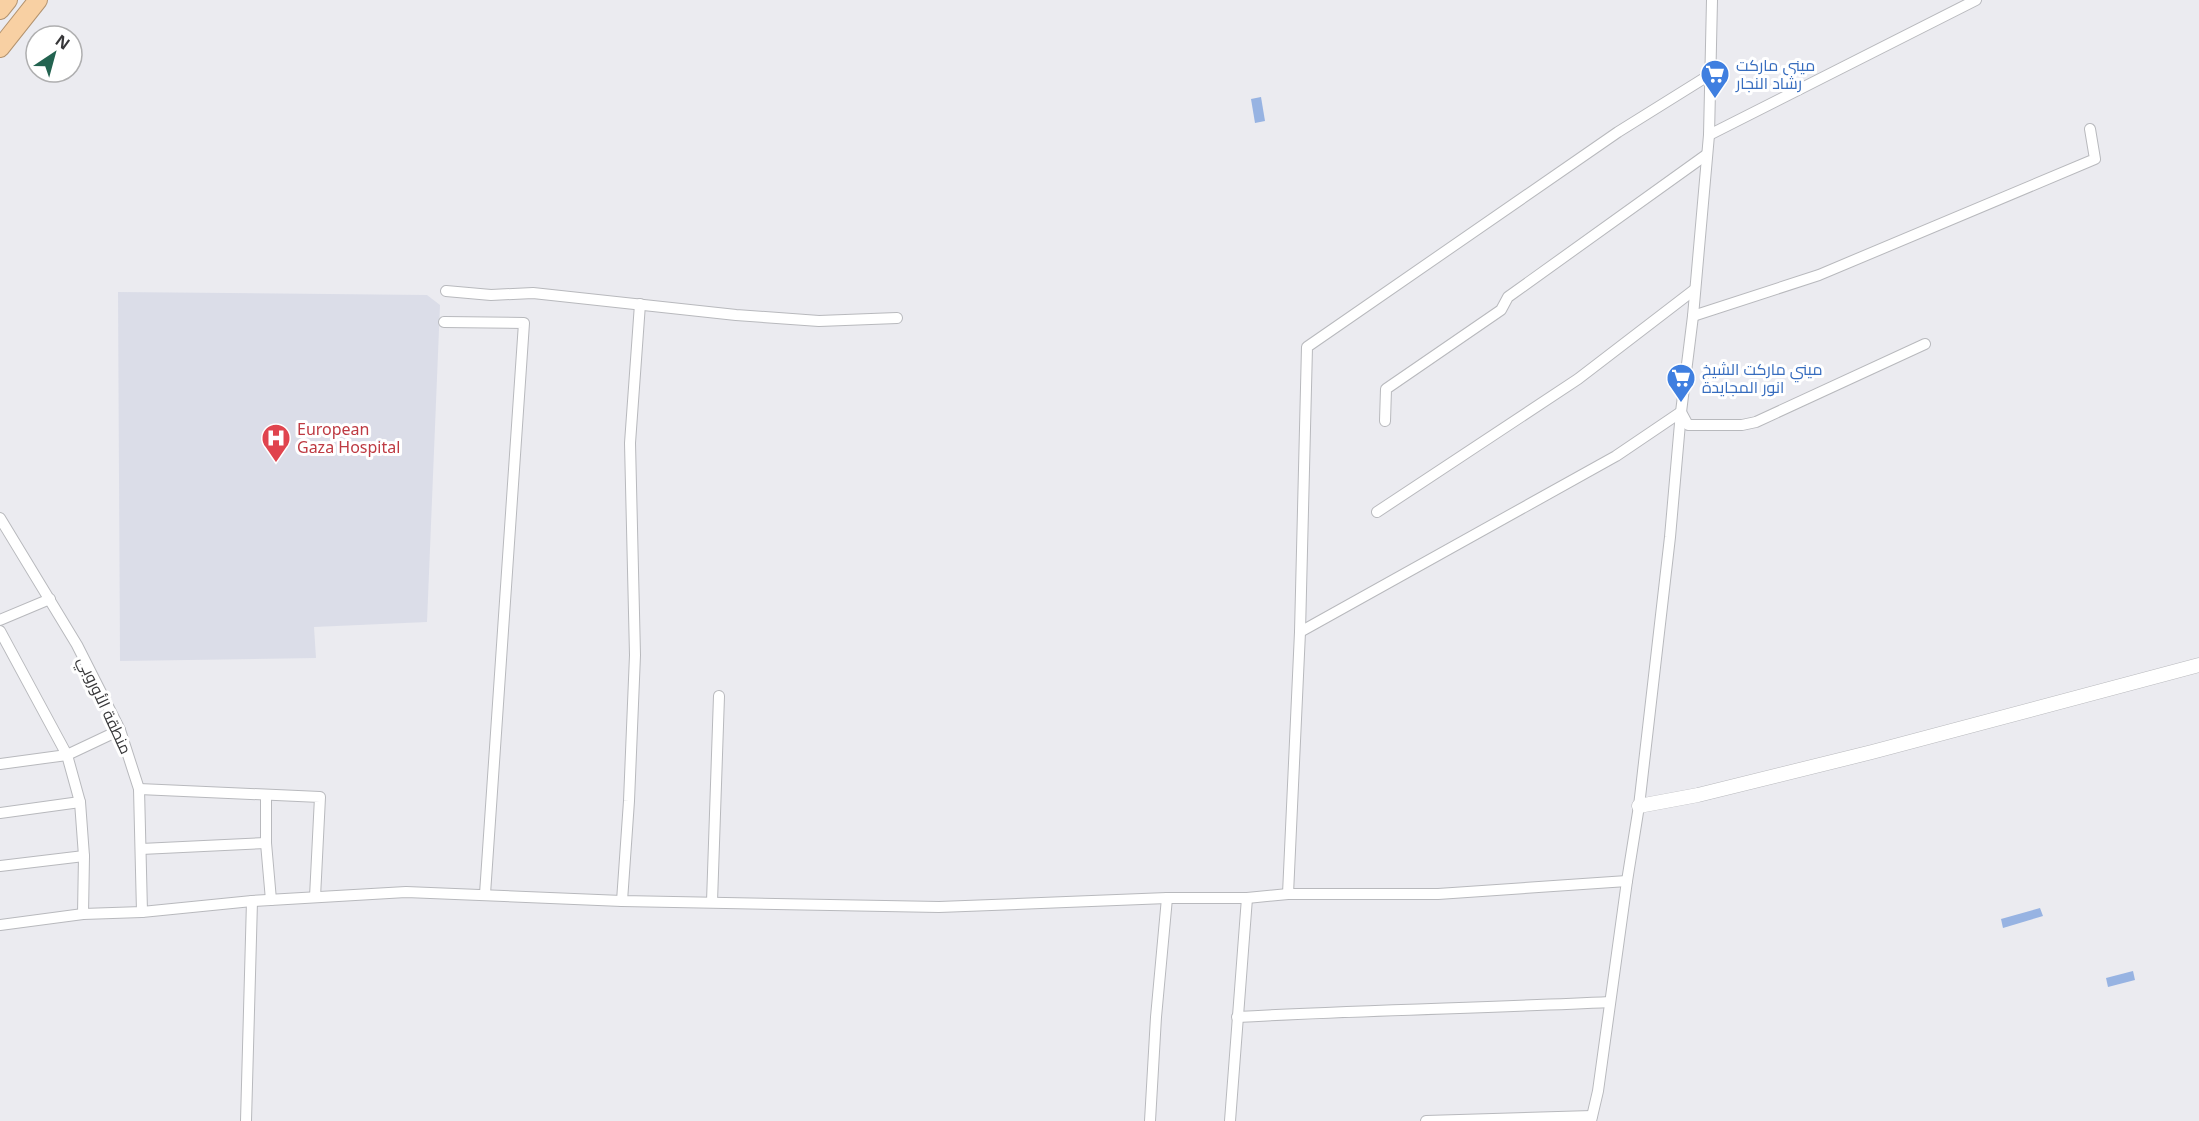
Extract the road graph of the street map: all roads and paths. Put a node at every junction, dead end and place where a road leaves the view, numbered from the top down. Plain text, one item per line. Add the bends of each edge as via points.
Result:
1 (9, 0) edge
2 (38, 0) edge
3 (1712, 0) edge
4 (1976, 0) edge
5 (0, 10) edge
6 (0, 48) edge
7 (1711, 74) junction
8 (2090, 129) dead end
9 (1709, 135) junction
10 (1706, 155) junction
11 (1694, 290) junction
12 (446, 291) dead end
13 (640, 304) junction
14 (1693, 316) junction
15 (897, 318) dead end
16 (444, 322) dead end
17 (1925, 344) dead end
18 (1680, 412) junction
19 (1385, 421) dead end
20 (1377, 512) dead end
21 (0, 518) edge
22 (50, 599) junction
23 (0, 620) edge
24 (0, 631) edge
25 (1300, 632) junction
26 (2199, 665) edge
27 (719, 696) dead end
28 (120, 730) junction
29 (67, 755) junction
30 (0, 764) edge
31 (139, 789) junction
32 (266, 796) junction
33 (80, 802) junction
34 (1639, 806) junction
35 (0, 813) edge
36 (266, 843) junction
37 (141, 849) junction
38 (84, 855) junction
39 (0, 866) edge
40 (1627, 881) junction
41 (485, 894) junction
42 (1288, 894) junction
43 (315, 897) junction
44 (1167, 898) junction
45 (1247, 898) junction
46 (271, 900) junction
47 (622, 900) junction
48 (252, 901) junction
49 (712, 902) junction
50 (142, 912) junction
51 (83, 914) junction
52 (0, 925) edge
53 (1610, 1002) junction
54 (1237, 1017) junction
55 (1592, 1118) edge
56 (246, 1121) edge
57 (1150, 1121) edge
58 (1230, 1121) edge
59 (1426, 1121) edge

1 - 5 highway
2 - 6 highway
3 - 7 street
4 - 9 street
7 - 9 street
7 - 25 street via 1618,132 1307,347
8 - 14 street via 2095,159 1819,275
9 - 10 street
10 - 11 street
10 - 19 street via 1508,297 1501,310 1386,389
11 - 14 street
11 - 20 street via 1578,379
12 - 13 street via 533,293
13 - 15 street via 819,321
13 - 47 street via 630,443 635,655
14 - 18 street
16 - 41 street via 524,323
17 - 18 street via 1756,422 1688,425
18 - 25 street via 1616,456
18 - 34 street
21 - 22 street, منطقة الأوروبي
22 - 23 street
22 - 28 street, منطقة الأوروبي
24 - 29 street
25 - 42 street
26 - 34 street via 1861,755
27 - 49 street
28 - 29 street
28 - 31 street, منطقة الأوروبي
29 - 30 street
29 - 33 street
31 - 32 street
31 - 37 street, منطقة الأوروبي
32 - 36 street
32 - 43 street via 320,797
33 - 35 street
33 - 38 street
34 - 40 street
36 - 37 street
36 - 46 street
37 - 50 street, منطقة الأوروبي
38 - 39 street
38 - 51 street
40 - 42 street via 1438,894
40 - 53 street
41 - 43 street via 406,892
41 - 47 street
42 - 45 street
43 - 46 street
44 - 45 street
44 - 49 street via 939,907
44 - 57 street
45 - 54 street
46 - 48 street
47 - 49 street
48 - 50 street
48 - 56 street
50 - 51 street
51 - 52 street
53 - 54 street
53 - 55 street
54 - 58 street
55 - 59 street

